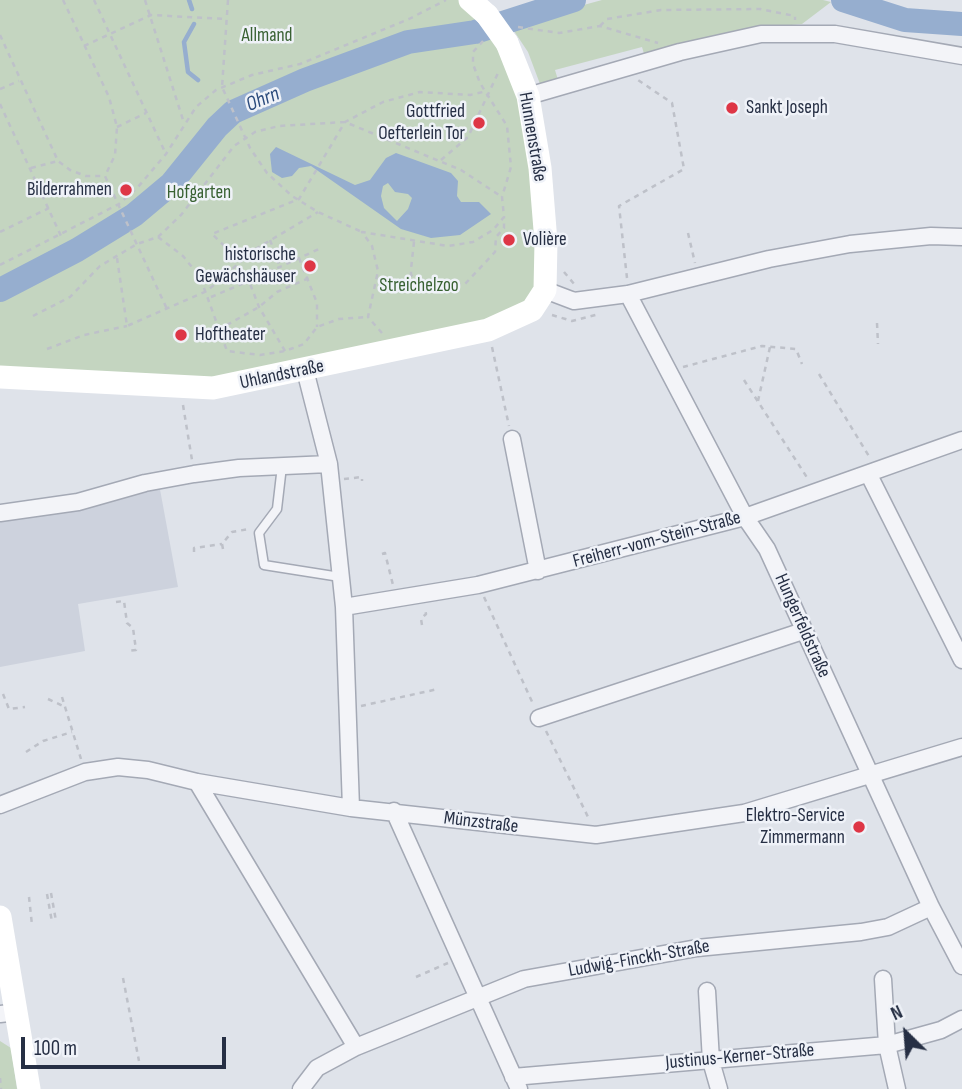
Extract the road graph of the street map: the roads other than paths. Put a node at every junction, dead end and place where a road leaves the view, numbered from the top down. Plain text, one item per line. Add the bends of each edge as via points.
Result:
1 (492, 25) edge
2 (962, 55) edge
3 (528, 96) junction
4 (962, 237) edge
5 (627, 288) junction
6 (545, 290) junction
7 (306, 370) junction
8 (0, 377) edge
9 (512, 439) road end
10 (962, 440) edge
11 (282, 466) junction
12 (330, 472) junction
13 (869, 475) junction
14 (0, 513) edge
15 (745, 517) junction
16 (538, 571) junction
17 (340, 577) junction
18 (344, 607) junction
19 (803, 631) junction
20 (962, 660) edge
21 (539, 718) dead end
22 (962, 747) edge
23 (871, 773) junction
24 (197, 782) junction
25 (0, 805) edge
26 (351, 808) junction
27 (394, 811) junction
28 (931, 907) junction
29 (0, 917) edge
30 (962, 966) edge
31 (883, 979) dead end
32 (707, 991) dead end
33 (477, 999) junction
34 (9, 1013) edge
35 (962, 1019) edge
36 (887, 1045) junction
37 (356, 1047) junction
38 (711, 1061) junction
39 (516, 1083) edge
40 (29, 1089) edge
41 (301, 1089) edge
42 (719, 1089) edge
43 (897, 1089) edge

1 - 3 main road, Hunnenstraße
2 - 3 street via 835,34 761,34
3 - 6 main road, Hunnenstraße via 540,168
4 - 5 street via 850,244
5 - 6 street via 574,301
5 - 15 street, Hungerfeldstraße
6 - 7 main road, Uhlandstraße via 532,310 488,330
7 - 8 main road, Uhlandstraße via 213,388 180,389
7 - 12 street
9 - 16 street
10 - 13 street, Freiherr-vom-Stein-Straße
11 - 12 street
11 - 14 street via 194,474 78,502
11 - 17 lane via 277,509 259,533 264,565
12 - 17 street
13 - 15 street, Freiherr-vom-Stein-Straße
13 - 20 street
15 - 16 street, Freiherr-vom-Stein-Straße
15 - 19 street, Hungerfeldstraße via 767,549
16 - 18 street, Freiherr-vom-Stein-Straße
17 - 18 street
18 - 26 street
19 - 21 street
19 - 23 street, Hungerfeldstraße
22 - 23 street, Münzstraße
23 - 27 street, Münzstraße via 744,813 596,835
23 - 28 street, Hungerfeldstraße
24 - 25 street, Münzstraße via 148,770 102,767
24 - 26 street, Münzstraße
24 - 37 street
26 - 27 street, Münzstraße
27 - 33 street
28 - 30 street, Hungerfeldstraße
28 - 33 street, Ludwig-Finckh-Straße via 888,927 630,959 524,979
29 - 34 main road
31 - 36 street
32 - 38 street
33 - 37 street, Ludwig-Finckh-Straße
33 - 39 street
34 - 40 main road
35 - 36 street, Justinus-Kerner-Straße via 942,1030
36 - 38 street, Justinus-Kerner-Straße
36 - 43 street
37 - 41 street, Ludwig-Finckh-Straße via 317,1068
38 - 39 street, Justinus-Kerner-Straße
38 - 42 street

